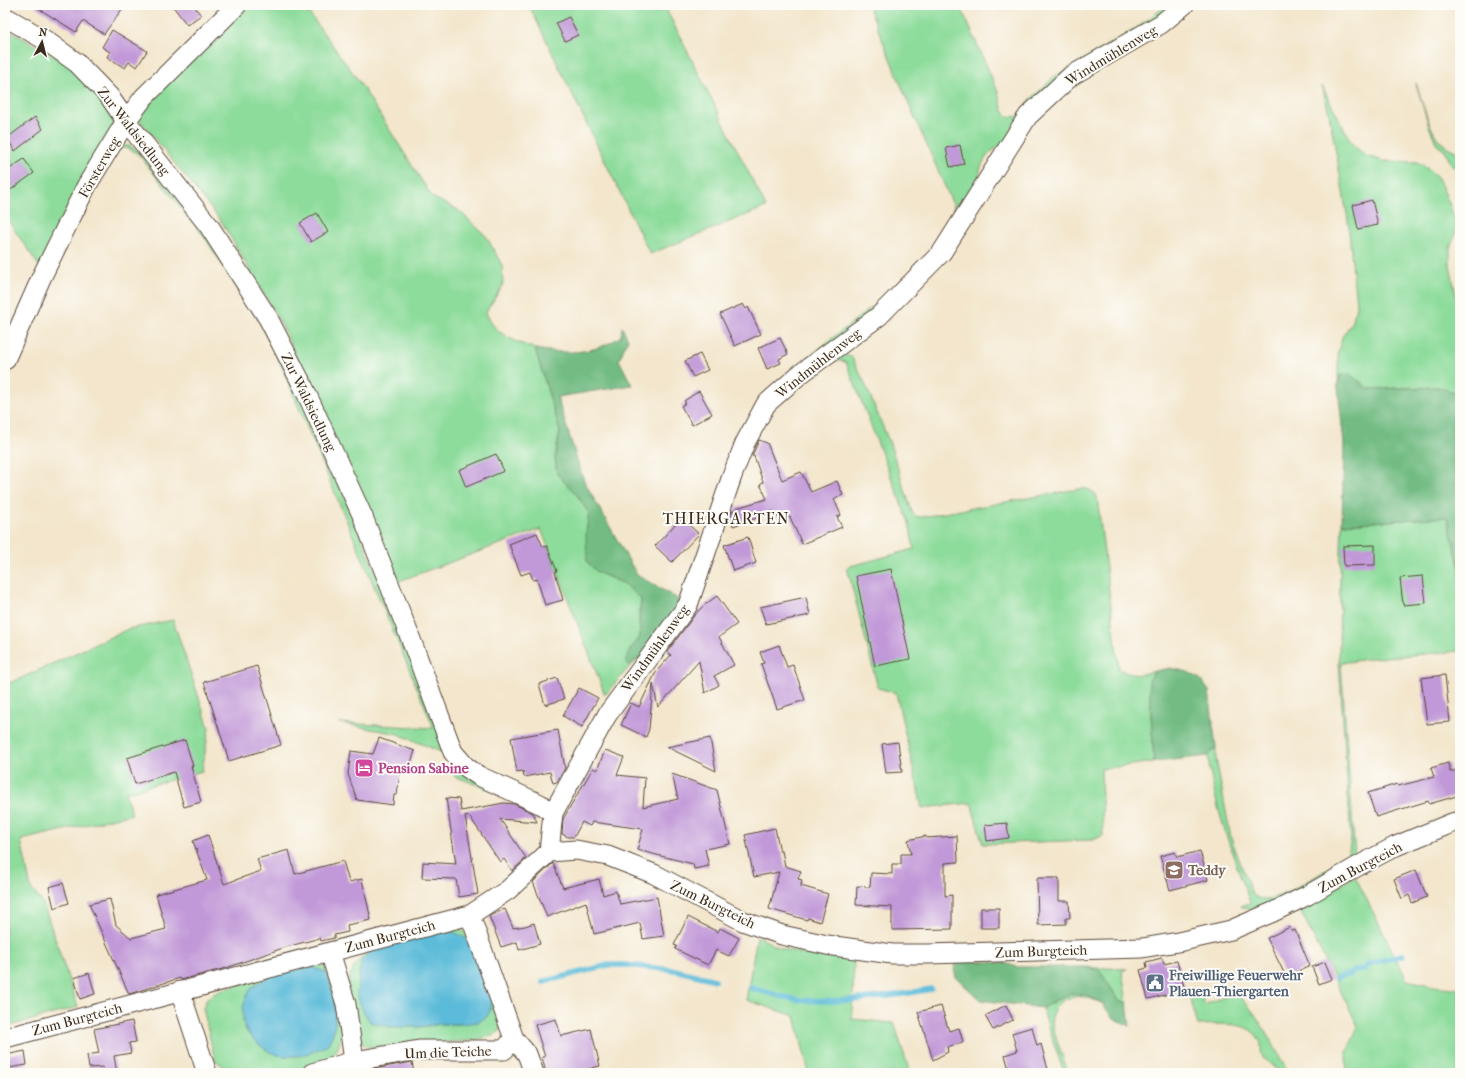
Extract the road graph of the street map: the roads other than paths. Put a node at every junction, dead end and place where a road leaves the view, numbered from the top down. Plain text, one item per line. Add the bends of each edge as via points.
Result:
1 (237, 5) edge
2 (1184, 5) edge
3 (5, 18) edge
4 (126, 121) junction
5 (5, 360) edge
6 (554, 813) junction
7 (1460, 821) edge
8 (549, 852) junction
9 (470, 915) junction
10 (330, 952) junction
11 (180, 991) junction
12 (5, 1038) edge
13 (514, 1039) junction
14 (354, 1061) junction
15 (207, 1073) edge
16 (312, 1073) edge
17 (534, 1073) edge

1 - 4 street, Försterweg via 144,97
2 - 6 street, Windmühlenweg via 1161,24 1071,76 1028,116 942,252 879,316 799,375 766,404 742,450 688,604 607,716
3 - 4 street, Zur Waldsiedlung via 45,40 77,63 109,96
4 - 5 street, Försterweg via 86,185
4 - 6 street, Zur Waldsiedlung via 209,226 268,318 297,374 363,517 453,752 466,767 479,776
6 - 8 street, Windmühlenweg
7 - 8 street, Zum Burgteich via 1396,846 1308,895 1231,930 1142,948 892,954 827,945 782,935 742,921 654,874 608,856 576,850
8 - 9 street, Zum Burgteich via 508,890
9 - 10 street, Zum Burgteich
9 - 13 street
10 - 11 street, Zum Burgteich
10 - 14 street via 346,1004
11 - 12 street, Zum Burgteich
11 - 15 street
13 - 14 street, Um die Teiche via 504,1050 420,1050
13 - 17 street via 527,1054
14 - 16 street, Um die Teiche

